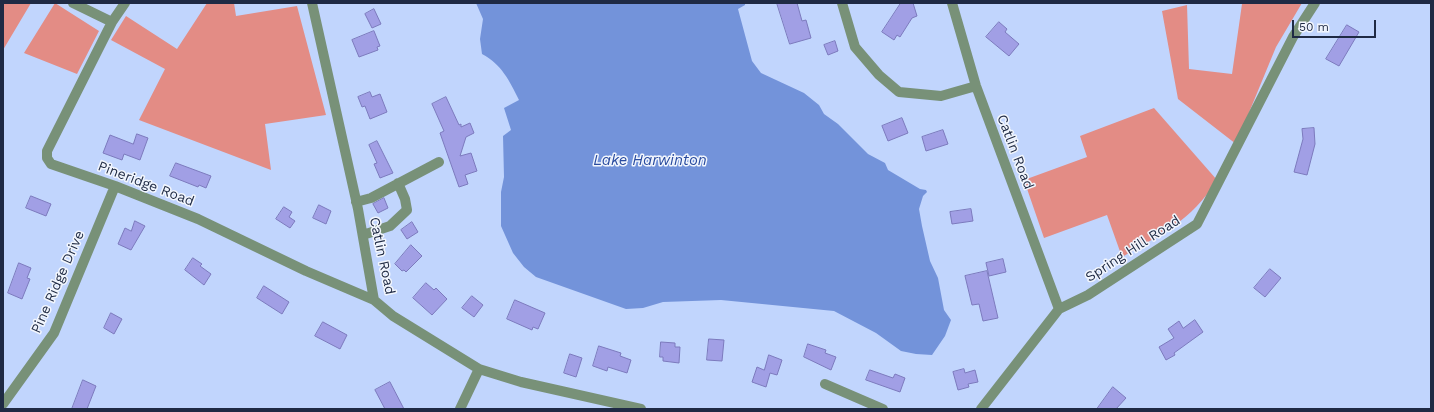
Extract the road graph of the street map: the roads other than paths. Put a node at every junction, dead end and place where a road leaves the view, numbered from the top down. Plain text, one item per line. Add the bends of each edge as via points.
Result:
1 (73, 3) edge
2 (125, 3) edge
3 (312, 3) edge
4 (842, 3) edge
5 (952, 3) edge
6 (1315, 3) edge
7 (112, 22) junction
8 (976, 86) junction
9 (439, 162) dead end
10 (398, 183) junction
11 (115, 186) junction
12 (356, 202) junction
13 (363, 235) junction
14 (374, 300) junction
15 (1059, 309) junction
16 (479, 369) junction
17 (825, 384) dead end
18 (3, 404) edge
19 (460, 409) edge
20 (641, 409) edge
21 (883, 409) edge
22 (981, 409) edge

1 - 7 street
2 - 7 street
3 - 12 street, Catlin Road
4 - 8 street via 855,47 879,75 899,92 941,96
5 - 8 street, Catlin Road
6 - 15 street, Spring Hill Road via 1292,37 1197,224 1088,295
7 - 11 street, Pineridge Road via 47,151 47,158 52,164
8 - 15 street, Catlin Road
9 - 10 street
10 - 12 street via 372,198
10 - 13 street via 407,210 390,226
11 - 14 street, Pineridge Road via 198,219 306,271
11 - 18 street, Pine Ridge Drive via 54,333
12 - 13 street, Catlin Road
13 - 14 street, Catlin Road
14 - 16 street, Catlin Road via 393,316
15 - 22 street, Spring Hill Road
16 - 19 street
16 - 20 street, Catlin Road via 522,382
17 - 21 street

